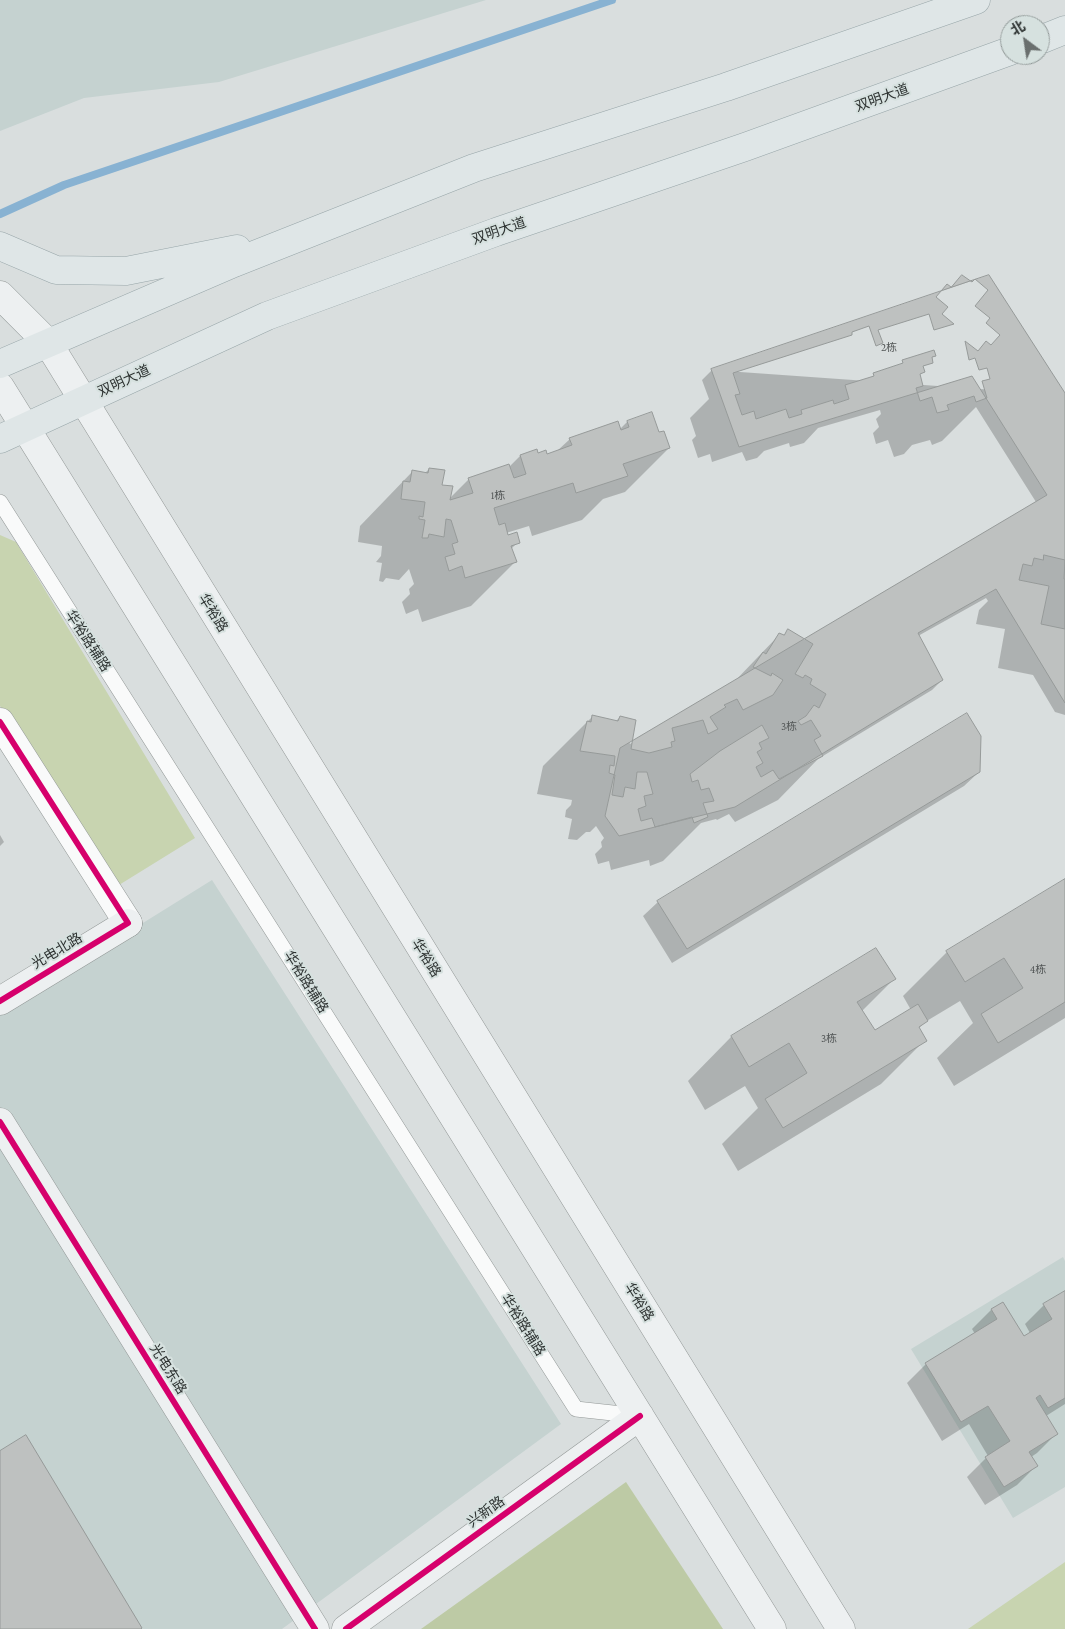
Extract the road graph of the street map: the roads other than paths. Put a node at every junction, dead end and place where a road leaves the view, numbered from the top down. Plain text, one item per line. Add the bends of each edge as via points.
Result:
1 (976, 0) edge
2 (1065, 30) edge
3 (1050, 36) edge
4 (1000, 55) edge
5 (297, 238) junction
6 (8, 249) edge
7 (0, 295) edge
8 (48, 343) junction
9 (0, 364) edge
10 (0, 387) edge
11 (82, 400) junction
12 (25, 427) junction
13 (0, 439) edge
14 (0, 502) edge
15 (0, 722) edge
16 (128, 923) joint
17 (0, 1001) edge
18 (0, 1122) edge
19 (640, 1416) junction
20 (315, 1629) edge
21 (346, 1629) edge
22 (772, 1629) edge
23 (842, 1629) edge

1 - 5 main road via 726,87 474,168
2 - 3 main road
4 - 11 main road, 双明大道 via 267,316
5 - 6 main road via 126,271 56,270
5 - 8 main road
7 - 8 main road, 华裕路
8 - 9 main road
8 - 11 main road, 华裕路
10 - 12 main road
11 - 12 main road, 双明大道
11 - 23 main road, 华裕路
12 - 13 main road, 双明大道
12 - 19 main road
14 - 19 lane, 华裕路辅路 via 576,1409
15 - 16 street
16 - 17 main road, 光电北路
18 - 20 main road, 光电东路
19 - 21 main road, 兴新路
19 - 22 main road

